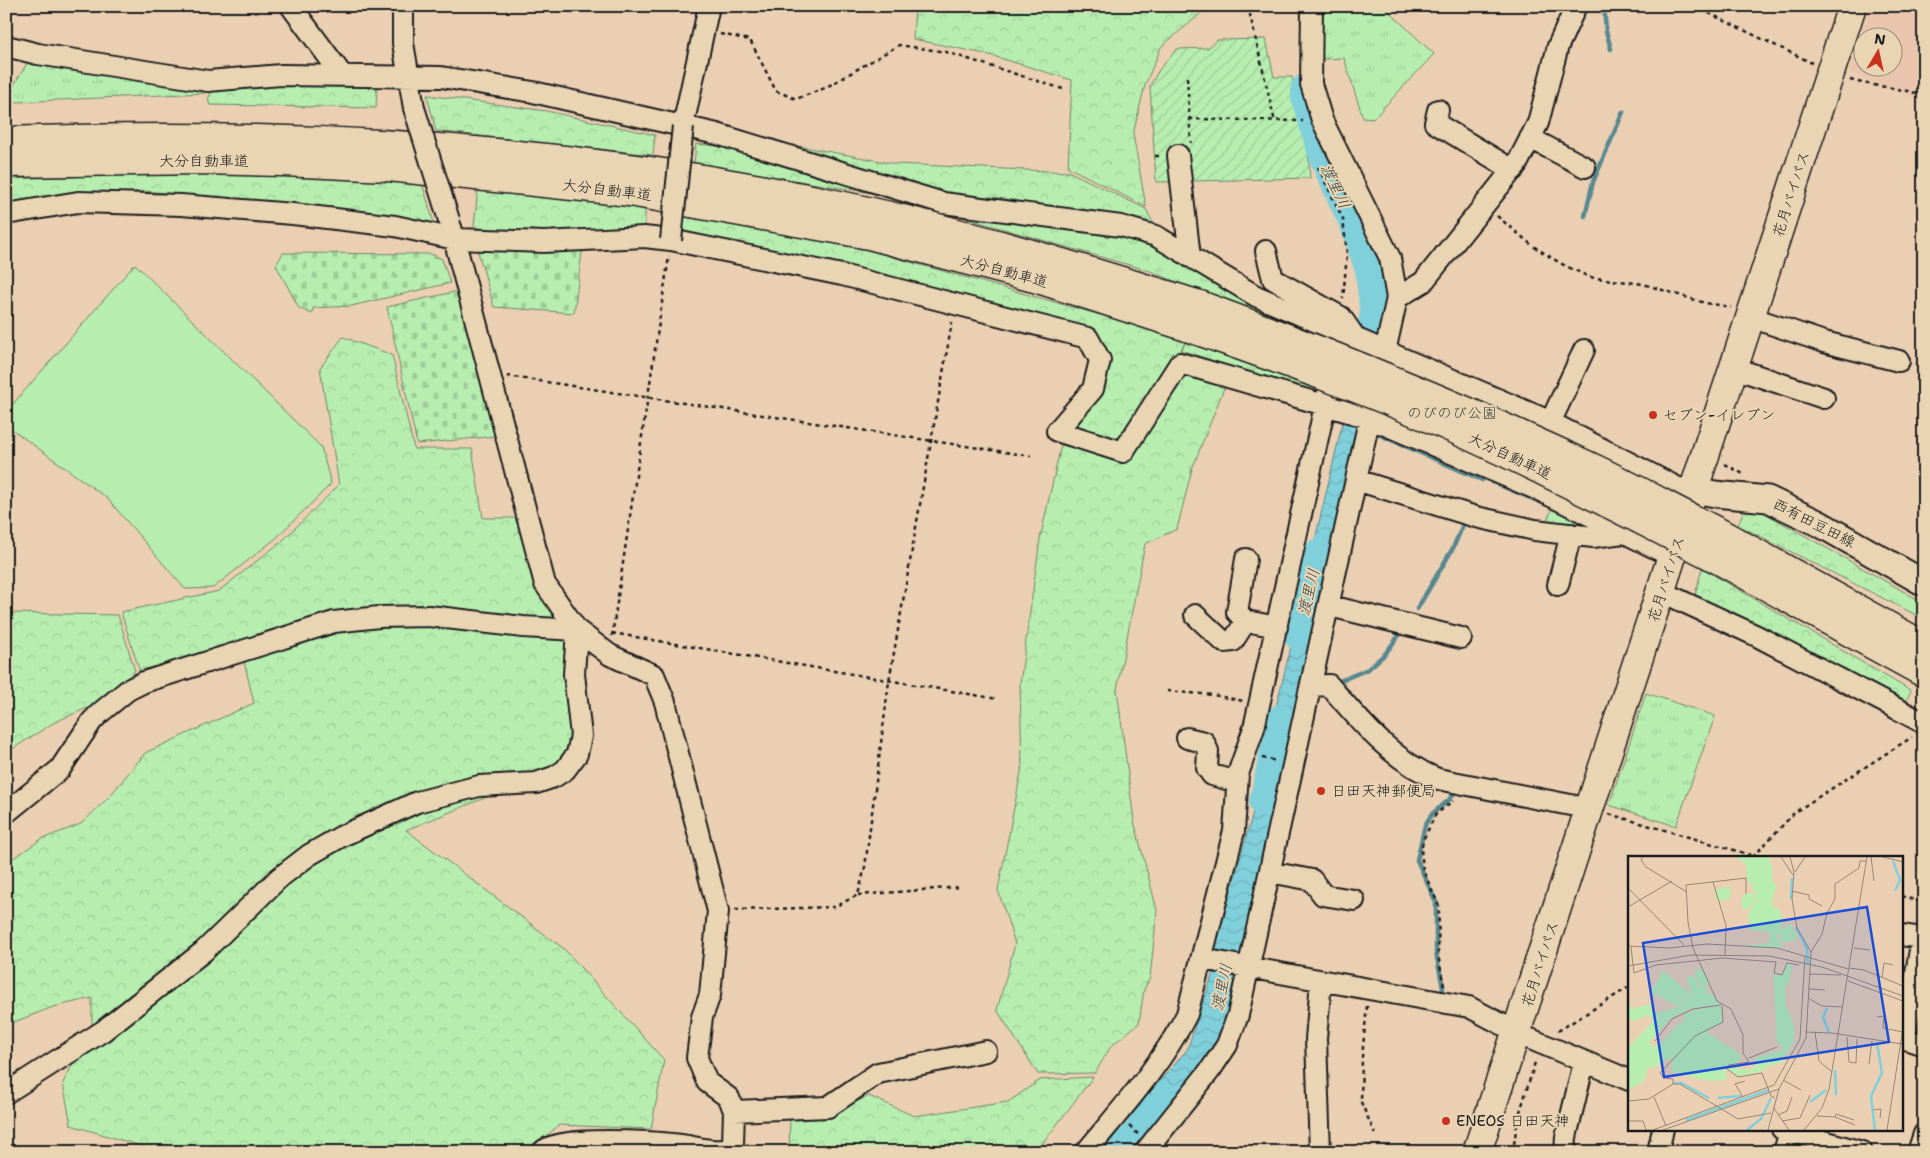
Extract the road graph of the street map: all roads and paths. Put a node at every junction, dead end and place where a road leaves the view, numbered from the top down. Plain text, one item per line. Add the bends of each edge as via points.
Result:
1 (291, 6) edge
2 (403, 6) edge
3 (709, 6) edge
4 (1248, 6) edge
5 (1312, 6) edge
6 (1576, 6) edge
7 (1694, 6) edge
8 (1852, 6) edge
9 (704, 30) junction
10 (6, 46) edge
11 (1817, 66) dead end
12 (342, 75) junction
13 (1187, 77) dead end
14 (409, 78) junction
15 (1844, 79) dead end
16 (1063, 89) dead end
17 (1924, 96) edge
18 (1438, 110) dead end
19 (1189, 119) junction
20 (1322, 120) junction
21 (1275, 122) junction
22 (683, 126) junction
23 (1530, 138) junction
24 (6, 141) edge
25 (1178, 155) junction
26 (1154, 156) dead end
27 (6, 163) edge
28 (1318, 167) dead end
29 (1585, 167) dead end
30 (1513, 170) junction
31 (1484, 206) junction
32 (6, 214) edge
33 (455, 239) junction
34 (671, 240) junction
35 (1266, 252) dead end
36 (1190, 257) junction
37 (1397, 298) junction
38 (955, 303) junction
39 (1737, 308) dead end
40 (1338, 315) junction
41 (1195, 317) junction
42 (1764, 322) dead end
43 (1353, 339) junction
44 (1584, 350) dead end
45 (1382, 351) junction
46 (1899, 361) dead end
47 (1734, 368) junction
48 (489, 373) junction
49 (648, 397) junction
50 (1824, 398) dead end
51 (1326, 405) junction
52 (1369, 418) junction
53 (1550, 423) junction
54 (930, 441) junction
55 (1031, 456) dead end
56 (1356, 480) junction
57 (1695, 490) junction
58 (1623, 533) junction
59 (1571, 534) junction
60 (1715, 544) junction
61 (1673, 557) junction
62 (1246, 559) dead end
63 (1924, 583) edge
64 (1558, 586) dead end
65 (1296, 590) dead end
66 (1662, 592) junction
67 (1325, 601) junction
68 (1195, 615) dead end
69 (1246, 621) junction
70 (1277, 627) junction
71 (576, 630) junction
72 (1461, 638) dead end
73 (1924, 646) edge
74 (1924, 673) edge
75 (889, 681) junction
76 (1312, 686) junction
77 (1167, 691) dead end
78 (998, 699) dead end
79 (1259, 705) junction
80 (1920, 729) edge
81 (1186, 738) dead end
82 (1256, 757) dead end
83 (1284, 763) dead end
84 (1237, 782) junction
85 (1462, 783) junction
86 (1591, 809) junction
87 (6, 813) edge
88 (1753, 856) edge
89 (1270, 872) junction
90 (961, 887) dead end
91 (858, 895) junction
92 (1902, 896) edge
93 (1354, 900) dead end
94 (1924, 903) edge
95 (718, 911) junction
96 (1902, 935) edge
97 (1202, 958) junction
98 (1249, 968) junction
99 (1321, 981) junction
100 (1628, 988) edge
101 (1369, 990) junction
102 (1442, 1002) junction
103 (1529, 1038) junction
104 (1924, 1045) edge
105 (986, 1051) dead end
106 (1584, 1062) junction
107 (1628, 1080) edge
108 (6, 1094) edge
109 (734, 1111) junction
110 (1123, 1122) dead end
111 (1663, 1130) edge
112 (1786, 1130) edge
113 (1375, 1134) dead end
114 (1924, 1134) edge
115 (1144, 1145) edge
116 (542, 1152) edge
117 (1086, 1152) edge
118 (1320, 1152) edge
119 (1478, 1152) edge
120 (1512, 1152) edge
121 (1565, 1152) edge
122 (1658, 1152) edge
123 (1784, 1152) edge
124 (1862, 1152) edge
125 (1918, 1152) edge

1 - 12 street
2 - 14 street via 403,43
3 - 9 street
4 - 21 path
5 - 20 street via 1311,84
6 - 23 street via 1558,46 1538,122
7 - 11 path
8 - 47 highway, 花月バイパス
9 - 16 path via 750,40 776,91 796,99 825,88 899,45 946,52
9 - 22 street
10 - 12 street via 208,81 281,75
12 - 14 street
13 - 19 path
14 - 22 street via 441,77 533,92
14 - 33 street, bridge via 414,108
15 - 17 path via 1905,88
18 - 30 street via 1435,123
19 - 21 path
19 - 25 path via 1191,155
20 - 21 path
20 - 37 street via 1390,258
22 - 34 street, bridge
22 - 36 street via 942,203 1120,226 1156,236
23 - 29 street
23 - 30 street
24 - 41 highway, 大分自動車道 via 114,137 388,143 634,168 873,212 1043,256
25 - 26 path
25 - 36 street
27 - 41 highway, 大分自動車道 via 283,162 388,167 630,192 868,235
28 - 40 path via 1343,218 1347,254 1344,295
30 - 31 street
31 - 37 street via 1423,282
31 - 39 path via 1533,246 1589,277 1643,284 1705,303
32 - 33 street via 78,202 181,205 395,226
33 - 34 street via 544,242 644,237
33 - 48 street
34 - 38 street via 842,275
34 - 49 path
35 - 40 street via 1273,279
36 - 43 street via 1256,296
37 - 45 street
38 - 51 street via 1088,338 1100,360 1093,388 1057,431 1123,452 1180,363
38 - 54 path
40 - 43 street
41 - 60 highway, 大分自動車道, bridge via 1302,343 1482,418 1596,470
42 - 46 street via 1824,342
43 - 45 street
43 - 51 street
44 - 53 street
45 - 52 street
45 - 53 street
47 - 50 street
47 - 57 highway, 花月バイパス
48 - 49 path
48 - 71 street via 545,584
49 - 54 path
49 - 75 path via 612,633
51 - 52 street
51 - 70 street
52 - 56 street
52 - 58 street via 1543,492
53 - 57 street via 1678,488
54 - 55 path
54 - 75 path
56 - 59 street via 1476,517
56 - 67 street
57 - 61 highway, 花月バイパス
57 - 63 main road, 西有田豆田線 via 1768,499 1820,524
58 - 59 street via 1593,537
58 - 61 street
59 - 64 street
60 - 73 highway, 大分自動車道
60 - 74 highway, 大分自動車道
61 - 66 highway, 花月バイパス
62 - 69 street via 1237,612
65 - 67 path
66 - 80 street via 1757,636
66 - 86 highway, 花月バイパス
67 - 72 street
67 - 76 street
68 - 69 street via 1224,642 1233,640
69 - 70 street
70 - 79 street
71 - 87 street via 429,616 334,622 144,682 128,690 101,712 60,769
71 - 95 street via 610,655 654,674 665,702
71 - 108 street via 574,674 581,736 577,754 565,770 536,783 479,786 417,802 317,850 279,878 204,951 103,1031
75 - 78 path
75 - 91 path via 865,867
76 - 85 street via 1329,686 1364,727 1417,771
76 - 89 street
77 - 79 path via 1214,695
79 - 84 street
80 - 88 path via 1795,812
81 - 84 street via 1204,742 1208,751 1207,768 1212,775
82 - 83 path
84 - 97 street via 1234,831
85 - 86 street
85 - 102 path via 1460,793 1436,814 1421,850 1423,870 1439,906 1438,955 1444,980
86 - 88 path
86 - 103 highway, 花月バイパス
89 - 93 street via 1312,880 1323,895
89 - 98 street
90 - 91 path
91 - 95 path via 834,907
92 - 94 path
95 - 109 street via 710,995 702,1018 698,1058 707,1082 729,1098
96 - 104 street via 1922,938 1905,1039
97 - 98 street
97 - 117 street via 1187,1014 1178,1033
98 - 99 street
98 - 115 street via 1227,1045 1211,1069
99 - 101 street
99 - 118 street via 1316,1039
100 - 103 path
101 - 102 street
101 - 113 path via 1361,1102
102 - 103 street via 1469,1008
103 - 106 street
103 - 119 highway, 花月バイパス
103 - 120 path
105 - 109 street via 878,1073 828,1107
106 - 107 street
106 - 121 street
109 - 116 street via 733,1143 726,1150 714,1152 637,1141 560,1143
110 - 115 path
111 - 122 street
112 - 123 street
112 - 124 street
114 - 125 street

